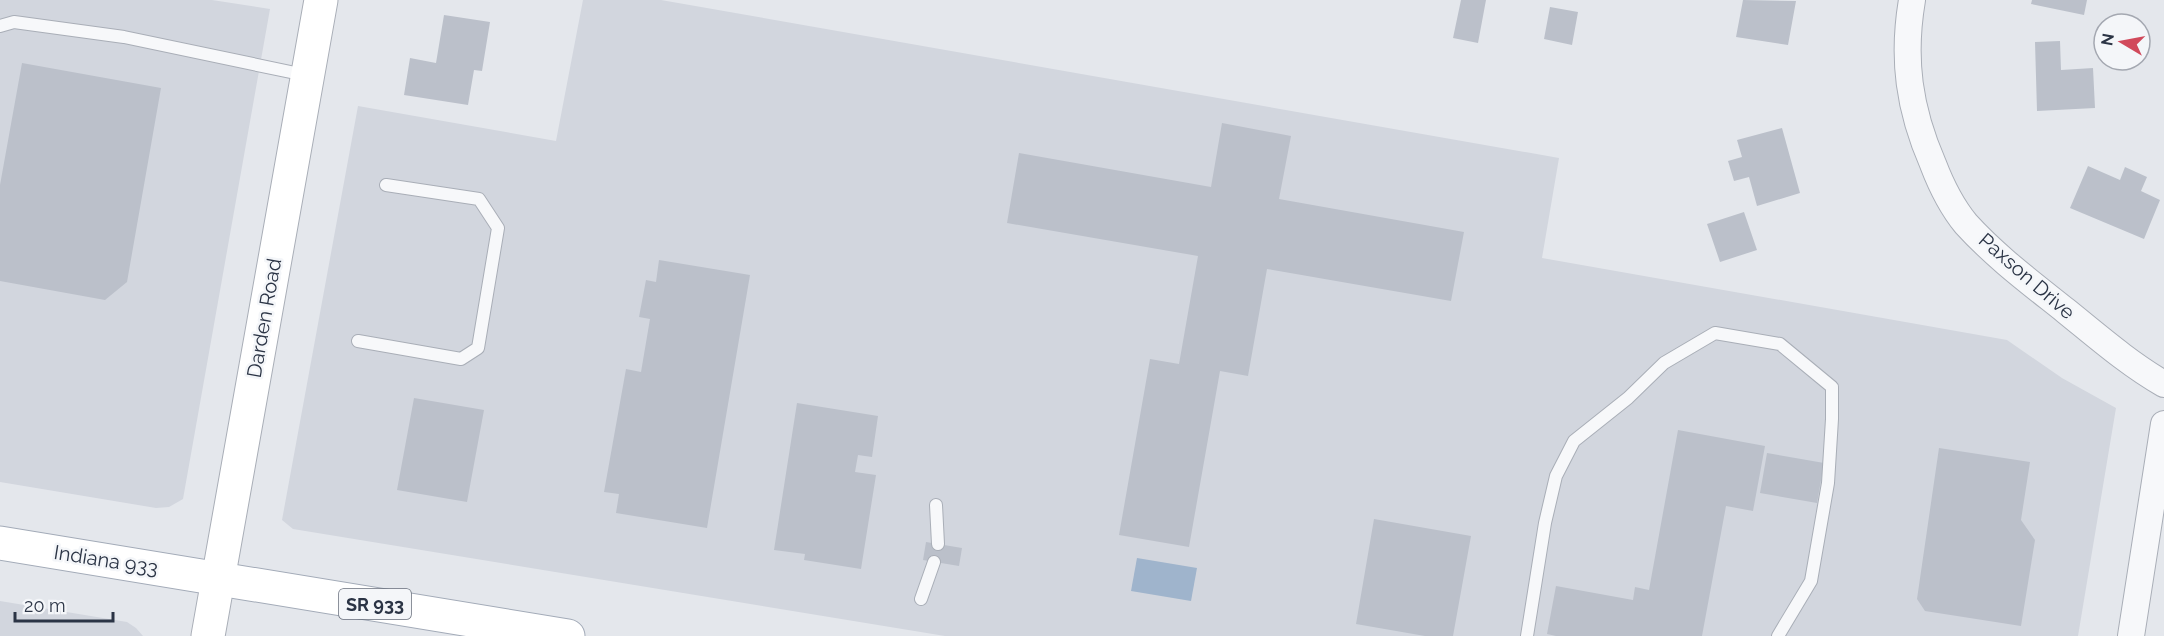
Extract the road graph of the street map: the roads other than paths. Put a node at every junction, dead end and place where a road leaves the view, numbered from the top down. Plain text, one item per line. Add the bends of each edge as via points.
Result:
1 (321, 0) edge
2 (1912, 0) edge
3 (0, 26) edge
4 (308, 76) junction
5 (386, 185) dead end
6 (358, 341) dead end
7 (2164, 384) edge
8 (2164, 424) edge
9 (936, 505) dead end
10 (0, 543) edge
11 (938, 544) dead end
12 (934, 562) dead end
13 (218, 578) junction
14 (921, 599) dead end
15 (208, 636) edge
16 (568, 636) edge
17 (1527, 636) edge
18 (1778, 636) edge
19 (2131, 636) edge

1 - 4 street, Darden Road
2 - 7 street, Paxson Drive via 1907,46 1912,106 1942,188 1965,222 1996,255
3 - 4 lane via 14,22 124,37
4 - 13 street, Darden Road
5 - 6 lane via 479,199 498,228 478,348 461,359
8 - 19 street
9 - 11 lane
10 - 13 street, Indiana 933 / SR 933
12 - 14 lane
13 - 15 street, Darden Road
13 - 16 street, Indiana 933 / SR 933
17 - 18 lane via 1556,476 1574,441 1664,363 1715,333 1780,344 1832,387 1828,483 1811,581

